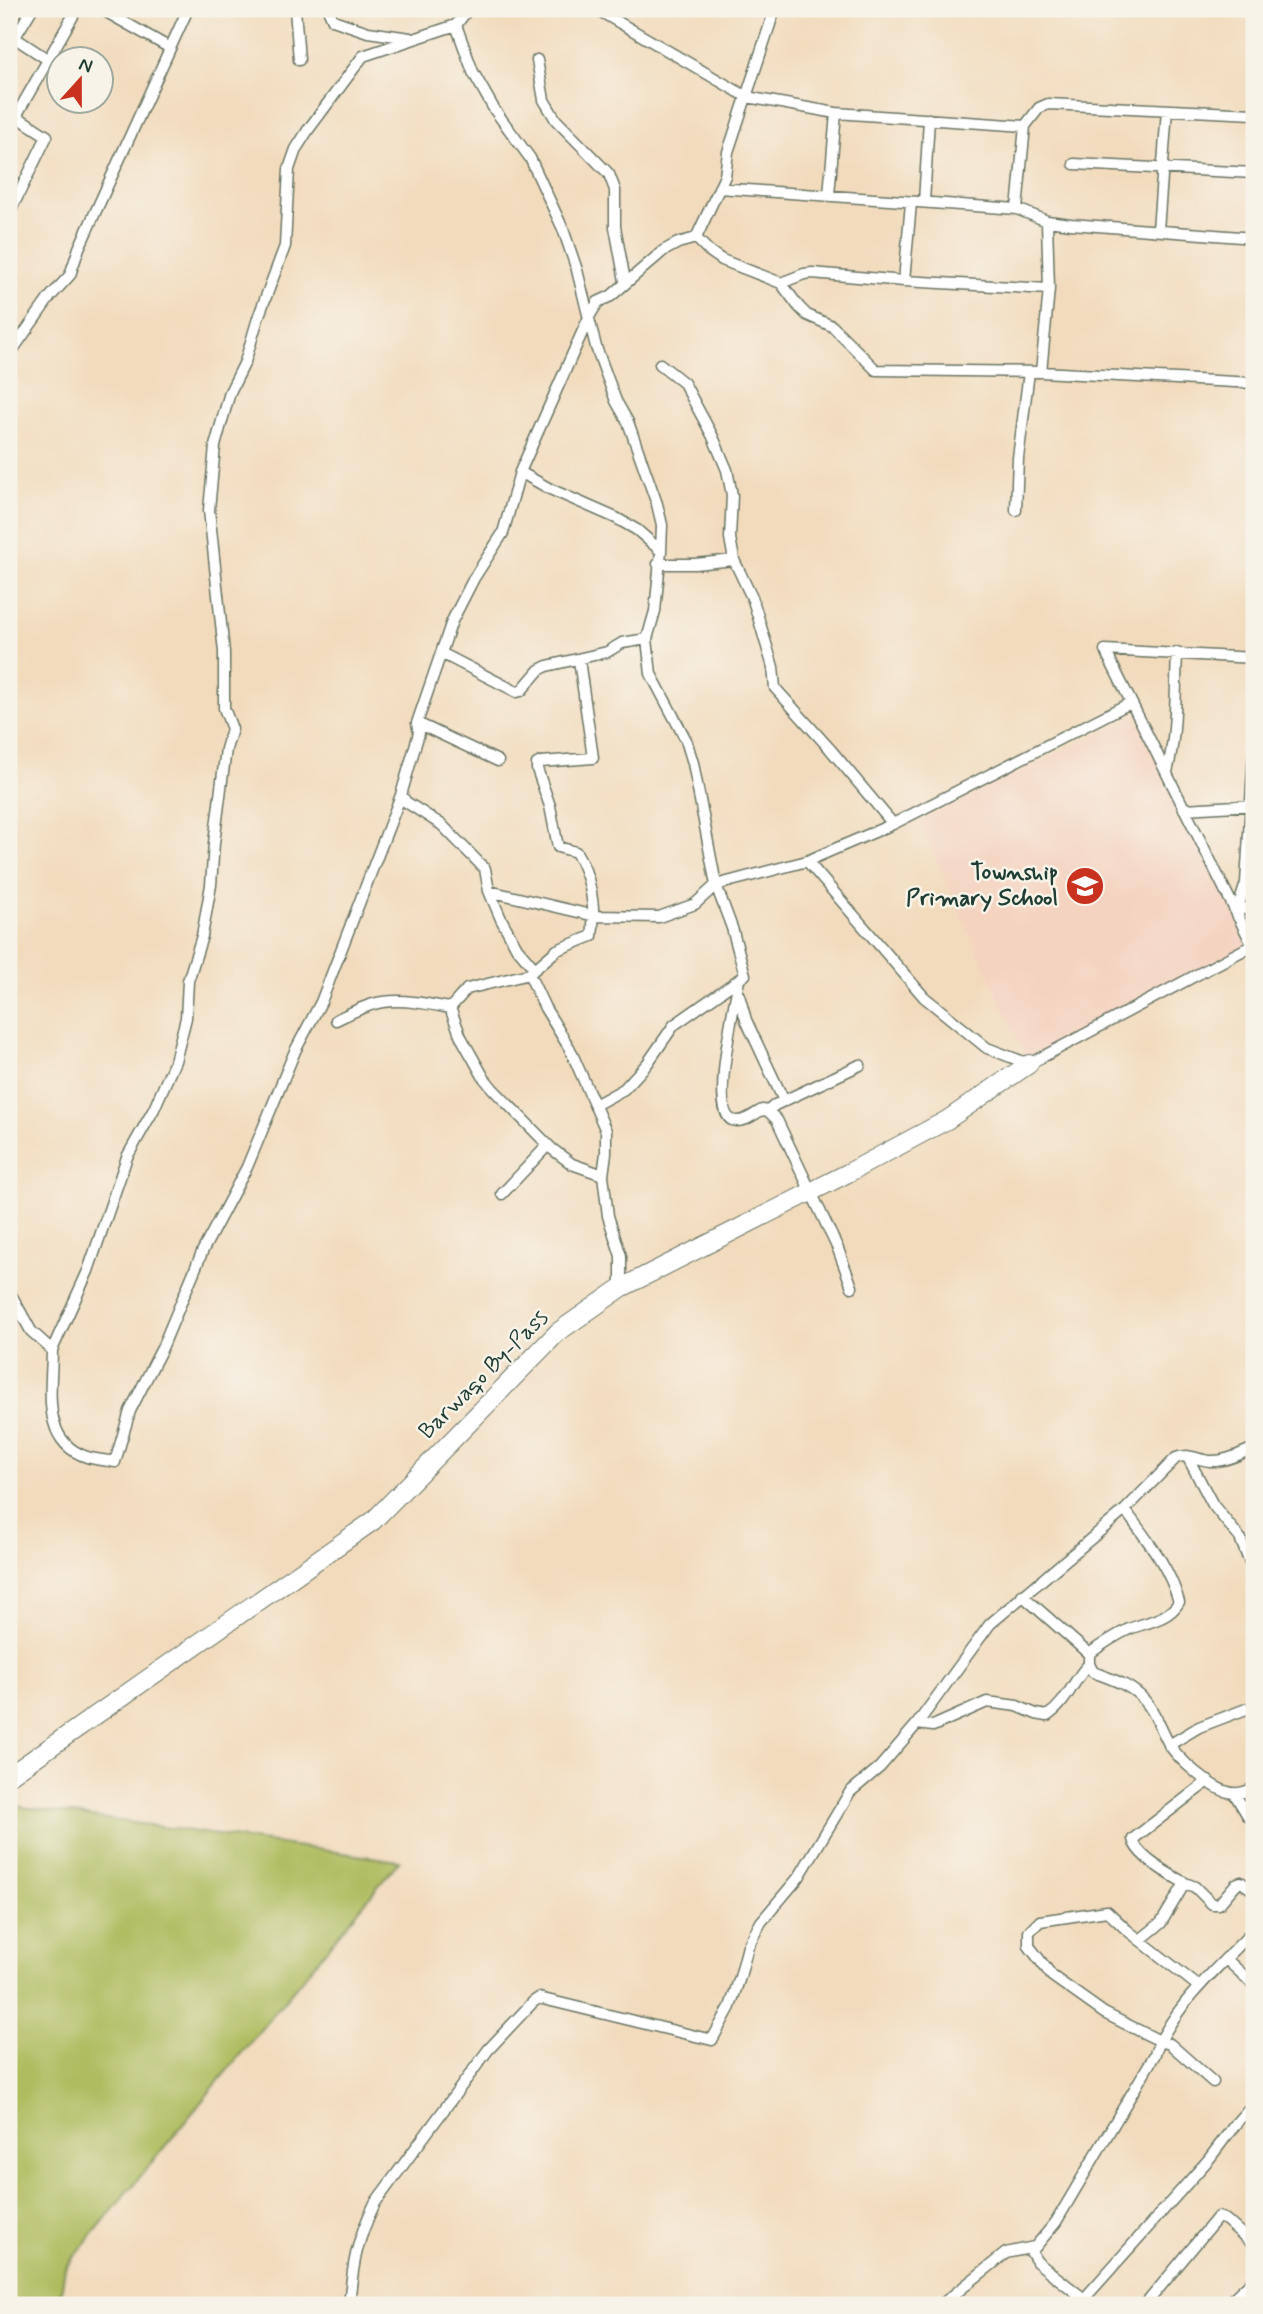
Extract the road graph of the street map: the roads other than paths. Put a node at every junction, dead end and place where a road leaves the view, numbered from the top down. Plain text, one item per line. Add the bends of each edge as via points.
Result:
1 (32, 9) edge
2 (77, 9) edge
3 (101, 9) edge
4 (188, 9) edge
5 (295, 9) edge
6 (328, 9) edge
7 (468, 9) edge
8 (596, 9) edge
9 (775, 9) edge
10 (115, 12) edge
11 (456, 25) junction
12 (413, 39) junction
13 (12, 43) edge
14 (55, 46) edge
15 (170, 48) junction
16 (46, 59) edge
17 (299, 60) dead end
18 (537, 60) dead end
19 (46, 61) edge
20 (747, 97) junction
21 (1167, 110) junction
22 (836, 113) junction
23 (1254, 114) edge
24 (929, 118) junction
25 (1025, 126) junction
26 (1074, 164) dead end
27 (1162, 169) junction
28 (1254, 173) edge
29 (719, 188) junction
30 (829, 195) junction
31 (911, 202) junction
32 (924, 202) junction
33 (1017, 209) junction
34 (9, 214) edge
35 (1047, 221) junction
36 (1158, 230) junction
37 (1254, 238) edge
38 (696, 239) junction
39 (625, 281) junction
40 (904, 281) junction
41 (781, 283) junction
42 (1049, 289) junction
43 (589, 317) junction
44 (9, 355) edge
45 (660, 364) dead end
46 (1029, 372) junction
47 (1041, 372) junction
48 (1254, 383) edge
49 (520, 472) junction
50 (1016, 510) dead end
51 (661, 551) junction
52 (734, 560) junction
53 (659, 564) junction
54 (647, 639) junction
55 (441, 653) junction
56 (1177, 653) junction
57 (1254, 658) edge
58 (579, 660) junction
59 (1254, 664) edge
60 (1130, 703) junction
61 (417, 723) junction
62 (1254, 752) edge
63 (498, 761) dead end
64 (1167, 772) junction
65 (401, 795) junction
66 (1252, 805) edge
67 (1184, 809) junction
68 (893, 824) junction
69 (807, 861) junction
70 (716, 885) junction
71 (489, 891) junction
72 (1254, 909) edge
73 (1238, 913) junction
74 (595, 916) junction
75 (1254, 947) edge
76 (531, 971) junction
77 (738, 984) junction
78 (450, 1007) junction
79 (336, 1020) dead end
80 (1029, 1064) junction
81 (860, 1065) dead end
82 (784, 1101) junction
83 (595, 1105) junction
84 (768, 1111) junction
85 (548, 1145) junction
86 (603, 1175) junction
87 (810, 1191) junction
88 (502, 1194) dead end
89 (852, 1287) dead end
90 (621, 1288) junction
91 (9, 1292) edge
92 (52, 1350) junction
93 (1254, 1448) edge
94 (1187, 1456) junction
95 (1125, 1510) junction
96 (1254, 1573) edge
97 (1022, 1595) junction
98 (1089, 1659) junction
99 (1254, 1706) edge
100 (917, 1724) junction
101 (1169, 1745) junction
102 (9, 1776) edge
103 (1208, 1781) junction
104 (1254, 1788) edge
105 (1234, 1793) junction
106 (1254, 1821) edge
107 (1185, 1883) junction
108 (1254, 1891) edge
109 (1254, 1930) edge
110 (1140, 1940) junction
111 (1226, 1959) junction
112 (1254, 1985) edge
113 (1198, 1986) junction
114 (1160, 2041) junction
115 (1213, 2082) dead end
116 (1254, 2104) edge
117 (1254, 2245) edge
118 (1034, 2247) junction
119 (1254, 2279) edge
120 (1088, 2303) edge
121 (349, 2305) edge
122 (941, 2305) edge
123 (1145, 2305) edge
124 (1226, 2305) edge

1 - 13 street
2 - 14 street
3 - 10 street
4 - 15 street
5 - 17 street
6 - 12 street via 333,20 368,32
7 - 11 street
8 - 20 street
9 - 20 street
10 - 15 street
11 - 12 street
11 - 43 street via 473,72 530,158 563,229
12 - 92 street via 363,56 307,130 289,169 285,246 230,392 215,446 209,510 224,652 224,708 232,729 212,885 188,981 186,1018 175,1060 127,1157 88,1270
13 - 16 street
15 - 44 street via 70,275
18 - 39 street via 544,100 555,120 609,174 615,190 614,227
19 - 34 street via 16,116 47,136
20 - 22 street
20 - 29 street
21 - 23 street
21 - 25 street via 1052,103 1039,108
21 - 27 street
22 - 24 street
22 - 30 street
24 - 25 street
24 - 32 street
25 - 33 street
26 - 27 street
27 - 28 street
27 - 36 street
29 - 30 street
29 - 38 street
30 - 31 street
31 - 32 street
31 - 40 street
32 - 33 street
33 - 35 street
35 - 36 street
35 - 42 street
36 - 37 street
38 - 39 street via 671,247
38 - 41 street via 722,260
39 - 43 street via 598,302
40 - 41 street via 812,273
40 - 42 street
41 - 46 street via 807,315 832,326 876,370
42 - 47 street
43 - 49 street
43 - 51 street via 607,377 657,504
45 - 52 street via 684,383 727,470
46 - 47 street
46 - 50 street
47 - 48 street
49 - 51 street via 616,518
49 - 55 street via 503,533 474,578
51 - 53 street
52 - 53 street
52 - 68 street via 753,600 775,688
53 - 54 street
54 - 58 street via 622,643
54 - 70 street via 651,674 694,763
55 - 58 street via 517,692 539,670
55 - 61 street
56 - 57 street
56 - 60 street via 1105,650
56 - 64 street via 1174,742
57 - 59 street
58 - 74 street via 593,758 541,762 537,769 558,847 576,852 582,862
60 - 64 street
60 - 68 street
61 - 63 street
61 - 65 street via 419,733
62 - 66 street
64 - 67 street
65 - 71 street via 442,825 485,869
65 - 92 street via 321,1002 130,1411 115,1462 88,1457 60,1436 51,1420
66 - 67 street
66 - 73 street via 1246,883
67 - 73 street
68 - 69 street
69 - 70 street
69 - 80 street via 925,997 987,1048
70 - 74 street via 695,904 659,918
70 - 77 street via 745,975
71 - 74 street
71 - 76 street
72 - 73 street
73 - 75 street
74 - 76 street via 592,936 568,945
75 - 80 street
76 - 78 street via 467,989
76 - 83 street
77 - 82 street via 747,1020
77 - 83 street via 674,1026 624,1089
77 - 84 street via 722,1080 723,1108 734,1121
78 - 79 street via 385,1001
78 - 85 street via 484,1078
80 - 87 highway, Barwaqo By-Pass via 947,1120
81 - 82 street
82 - 84 street
83 - 86 street via 606,1131
84 - 87 street via 777,1120
85 - 86 street via 572,1164
85 - 88 street
86 - 90 street via 608,1216 621,1256
87 - 89 street
87 - 90 highway, Barwaqo By-Pass
90 - 102 highway, Barwaqo By-Pass via 558,1332 373,1521
91 - 92 street via 31,1331
93 - 94 street via 1216,1461
94 - 95 street via 1176,1458
94 - 96 street via 1213,1505 1240,1538
95 - 97 street
95 - 98 street via 1159,1555 1179,1602 1160,1619 1108,1640
97 - 98 street
97 - 100 street via 990,1624
98 - 100 street via 1060,1705 1047,1716 987,1702 933,1726
98 - 101 street via 1093,1672 1117,1680 1145,1700
99 - 101 street via 1199,1727
100 - 121 street via 880,1767 850,1792 799,1877 761,1923 748,1946 730,2007 712,2040 539,1998 533,2002 488,2050 375,2203 353,2261
101 - 103 street
103 - 105 street
103 - 107 street via 1133,1841 1161,1869
104 - 105 street
105 - 106 street
107 - 108 street via 1212,1904 1219,1904 1241,1882
107 - 110 street via 1161,1923
109 - 111 street
110 - 113 street
110 - 114 street via 1107,1911 1040,1921 1029,1932 1029,1946 1052,1976 1104,2013
111 - 112 street
111 - 113 street
113 - 114 street
114 - 115 street via 1170,2044
114 - 118 street via 1056,2222
116 - 120 street
117 - 123 street via 1218,2217
118 - 120 street via 1032,2258
118 - 122 street via 1006,2253
119 - 124 street

